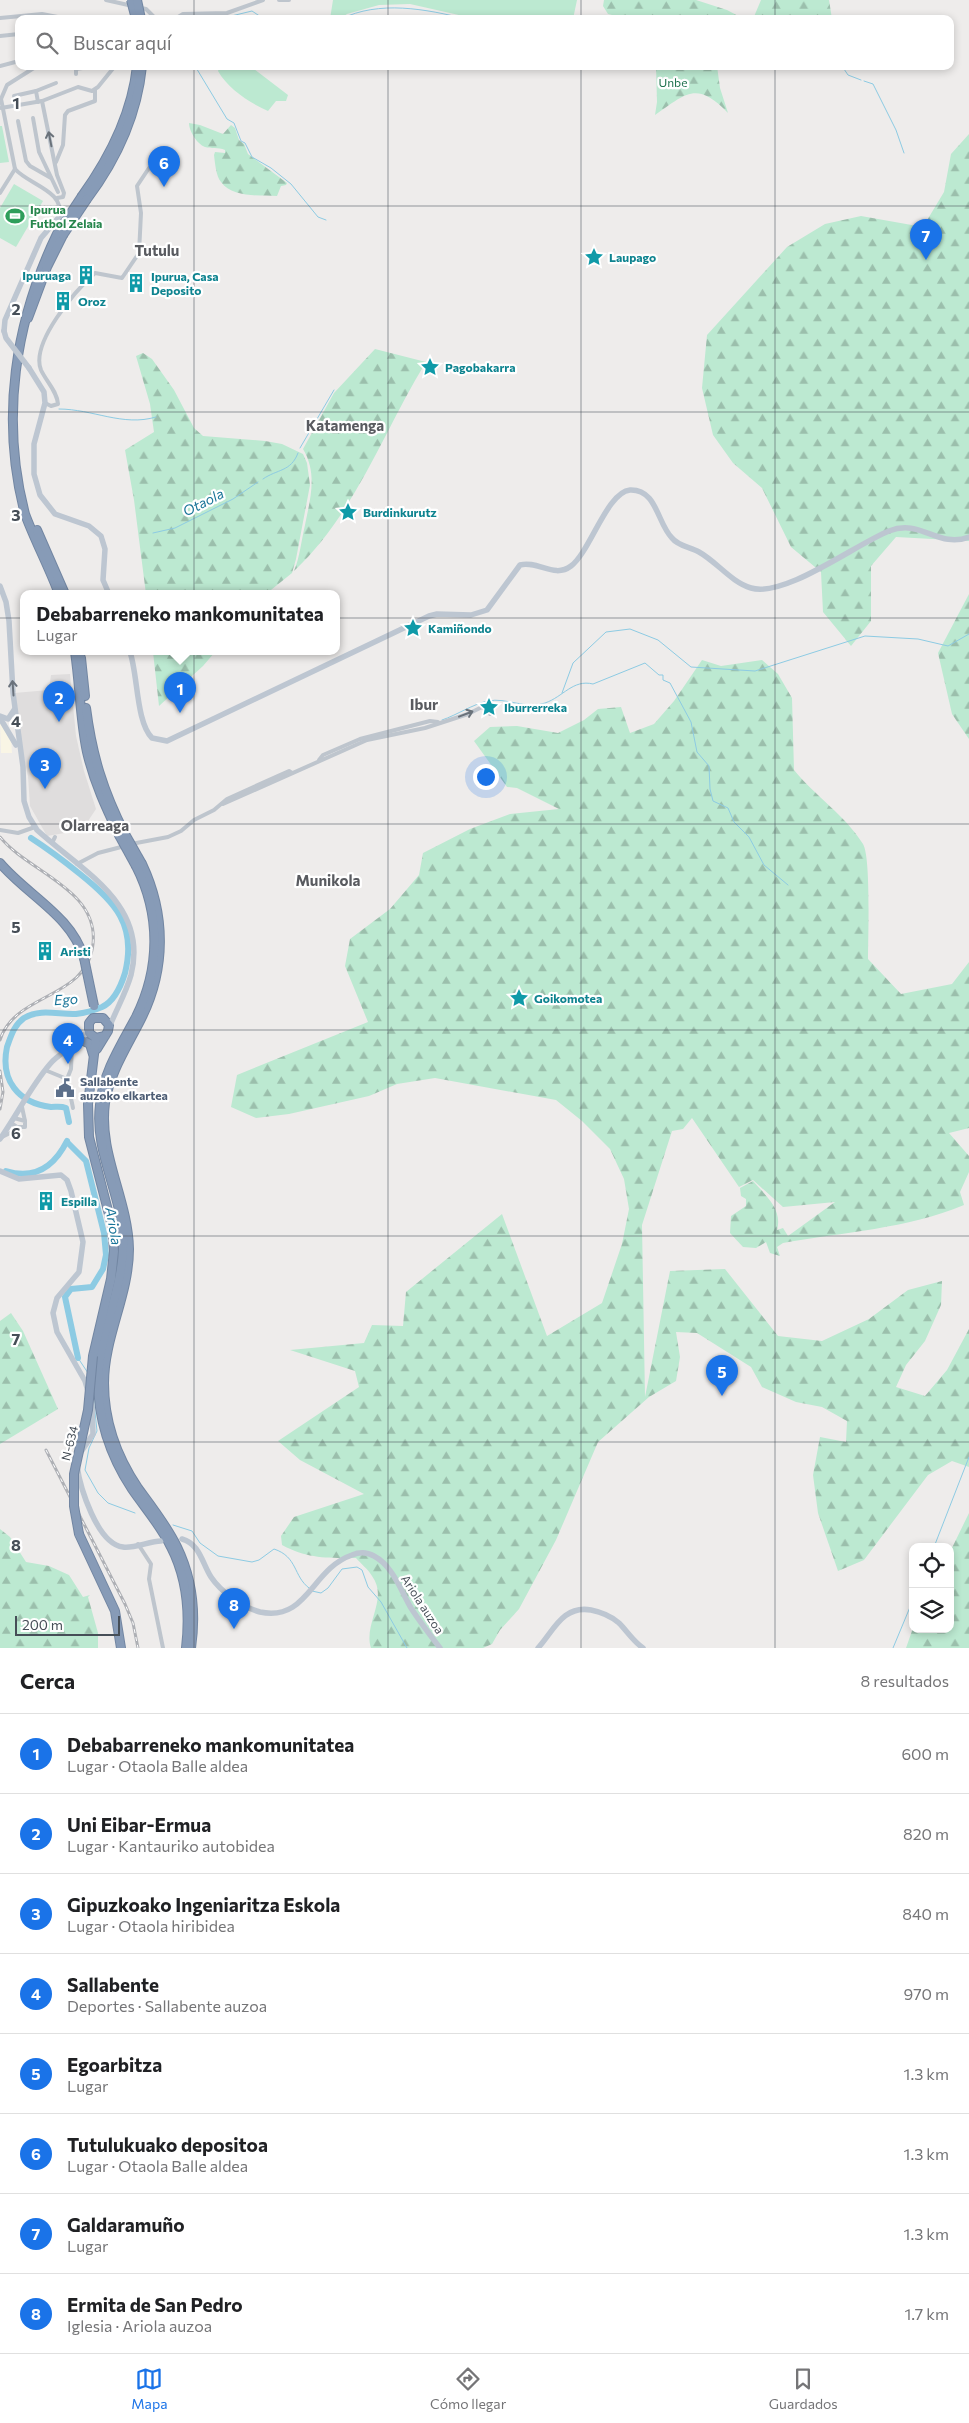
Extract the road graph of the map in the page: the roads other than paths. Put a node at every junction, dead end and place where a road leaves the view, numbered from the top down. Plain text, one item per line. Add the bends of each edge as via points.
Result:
1 (106, 0) edge
2 (131, 0) edge
3 (137, 0) edge
4 (263, 0) edge
5 (278, 0) edge
6 (289, 0) edge
7 (32, 15) edge
8 (47, 15) edge
9 (135, 15) edge
10 (140, 15) edge
11 (152, 15) edge
12 (181, 15) edge
13 (15, 17) edge
14 (0, 18) edge
15 (15, 34) edge
16 (0, 36) edge
17 (15, 62) edge
18 (0, 66) edge
19 (31, 70) edge
20 (76, 70) edge
21 (112, 70) edge
22 (139, 70) edge
23 (76, 74) dead end
24 (56, 82) dead end
25 (95, 90) junction
26 (36, 91) junction
27 (14, 96) dead end
28 (40, 102) junction
29 (0, 105) edge
30 (1, 117) edge
31 (33, 118) dead end
32 (18, 121) dead end
33 (55, 164) junction
34 (149, 168) dead end
35 (15, 169) junction
36 (51, 178) junction
37 (61, 191) junction
38 (0, 193) edge
39 (56, 197) junction
40 (63, 197) junction
41 (60, 208) junction
42 (59, 217) junction
43 (75, 224) dead end
44 (60, 235) junction
45 (45, 403) junction
46 (969, 537) edge
47 (0, 586) edge
48 (57, 590) edge
49 (63, 590) edge
50 (107, 590) edge
51 (75, 655) edge
52 (80, 655) edge
53 (131, 655) edge
54 (14, 710) junction
55 (490, 714) dead end
56 (0, 717) edge
57 (22, 772) junction
58 (36, 829) junction
59 (0, 830) edge
60 (122, 834) junction
61 (55, 836) dead end
62 (52, 843) junction
63 (0, 863) edge
64 (77, 864) junction
65 (94, 1012) junction
66 (114, 1015) junction
67 (104, 1019) junction
68 (109, 1028) junction
69 (88, 1030) junction
70 (105, 1036) junction
71 (95, 1038) junction
72 (80, 1040) junction
73 (72, 1046) junction
74 (95, 1053) junction
75 (93, 1063) junction
76 (45, 1070) junction
77 (67, 1079) junction
78 (23, 1105) junction
79 (73, 1108) dead end
80 (13, 1121) junction
81 (25, 1121) junction
82 (20, 1128) junction
83 (1, 1138) edge
84 (105, 1151) junction
85 (0, 1171) edge
86 (182, 1539) dead end
87 (161, 1541) dead end
88 (138, 1544) junction
89 (121, 1648) edge
90 (163, 1648) edge
91 (186, 1648) edge
92 (191, 1648) edge
93 (440, 1648) edge
94 (538, 1648) edge
95 (643, 1648) edge

1 - 11 street via 146,9
2 - 9 highway, bridge
3 - 10 highway, bridge
4 - 12 street via 227,13
5 - 6 street
7 - 8 street
13 - 14 street
15 - 16 street
17 - 18 street
19 - 29 street via 7,85
20 - 23 street
21 - 25 street
22 - 44 highway, bridge via 117,139
24 - 26 street
25 - 28 street via 78,87
25 - 33 street via 95,101 68,110 63,145
26 - 27 street
26 - 28 street
28 - 29 street
33 -> 28 street
29 - 30 street
30 - 35 street
31 - 36 street via 39,152
32 - 36 street via 26,161
33 - 37 street
34 - 45 street via 137,186 141,213 137,257 122,278 95,273 79,288 42,344 39,357 41,371 58,404 51,406
35 - 38 street
35 - 39 street
36 - 37 street
37 - 39 street
37 - 40 street
39 - 40 street
39 - 41 street
40 - 41 street
41 - 42 street
42 - 43 street
42 - 45 street, bridge via 44,234 32,256 5,320 4,331 44,392
44 - 48 highway via 42,265 24,314 12,362 8,423 13,467 24,513
44 - 49 highway via 21,341 13,423 17,466 29,511
45 - 50 street via 34,444 34,474 40,495 55,514 89,526 101,536 105,549 103,580
46 - 53 street via 952,541 923,529 898,528 784,585 760,590 741,584 703,554 673,540 648,496 628,490 618,495 572,566 558,571 536,564 520,565 487,610 471,615 429,616 167,741 152,738 145,727
54 -> 47 street via 9,621
51 - 60 highway via 89,761 100,794
52 - 60 highway via 91,748
54 - 56 street via 8,719
54 - 57 street
64 -> 55 street via 98,853 168,837 227,799 367,740 402,734 468,714 482,706
56 - 57 street via 16,744
57 - 58 street via 24,801
58 - 59 street via 18,833
58 - 62 street
60 - 84 highway, bridge via 139,865 153,913 154,964 142,1003 103,1085 100,1106
61 - 62 street
62 - 64 street
63 - 65 highway, bridge via 68,926 77,940 84,958
64 - 66 street via 118,901 136,945 131,974
65 - 67 highway
65 - 69 highway
66 - 67 street
66 - 68 street
67 - 68 highway
68 - 70 highway
69 - 71 highway
69 - 72 street
70 - 71 highway
70 - 74 highway
71 - 72 street
71 - 74 highway
72 - 73 street
72 - 75 highway via 92,1046
73 - 76 street
73 - 77 street
74 - 75 highway, N-634
75 - 89 highway, N-634, bridge via 88,1104 89,1137 112,1226 114,1251 74,1474 74,1506 79,1534 115,1611
76 - 77 street
76 - 78 street
77 - 79 street
78 - 80 street
78 - 81 street
80 - 81 street
80 - 82 street
80 - 83 street
81 - 82 street via 24,1127
82 - 83 street
84 - 91 highway via 121,1220 123,1252 100,1359 101,1412 108,1442 124,1476 165,1536 178,1562 188,1607
84 - 92 highway via 127,1219 129,1253 106,1358 106,1411 114,1441 127,1470 171,1536 184,1562 193,1607
85 - 88 street via 19,1179 61,1175 67,1180 83,1236 83,1252 79,1272 58,1298 53,1313 57,1332 85,1380 94,1415 93,1434 78,1456 77,1469 91,1512 105,1535 122,1547
86 - 93 street, Ariola auzoa via 193,1544 210,1576 222,1590 253,1609 268,1613 300,1603 327,1568 346,1556 357,1553 376,1557 401,1586 409,1606
87 - 88 street
88 - 90 street via 151,1564 150,1579
94 - 95 street via 563,1616 578,1610 610,1616

